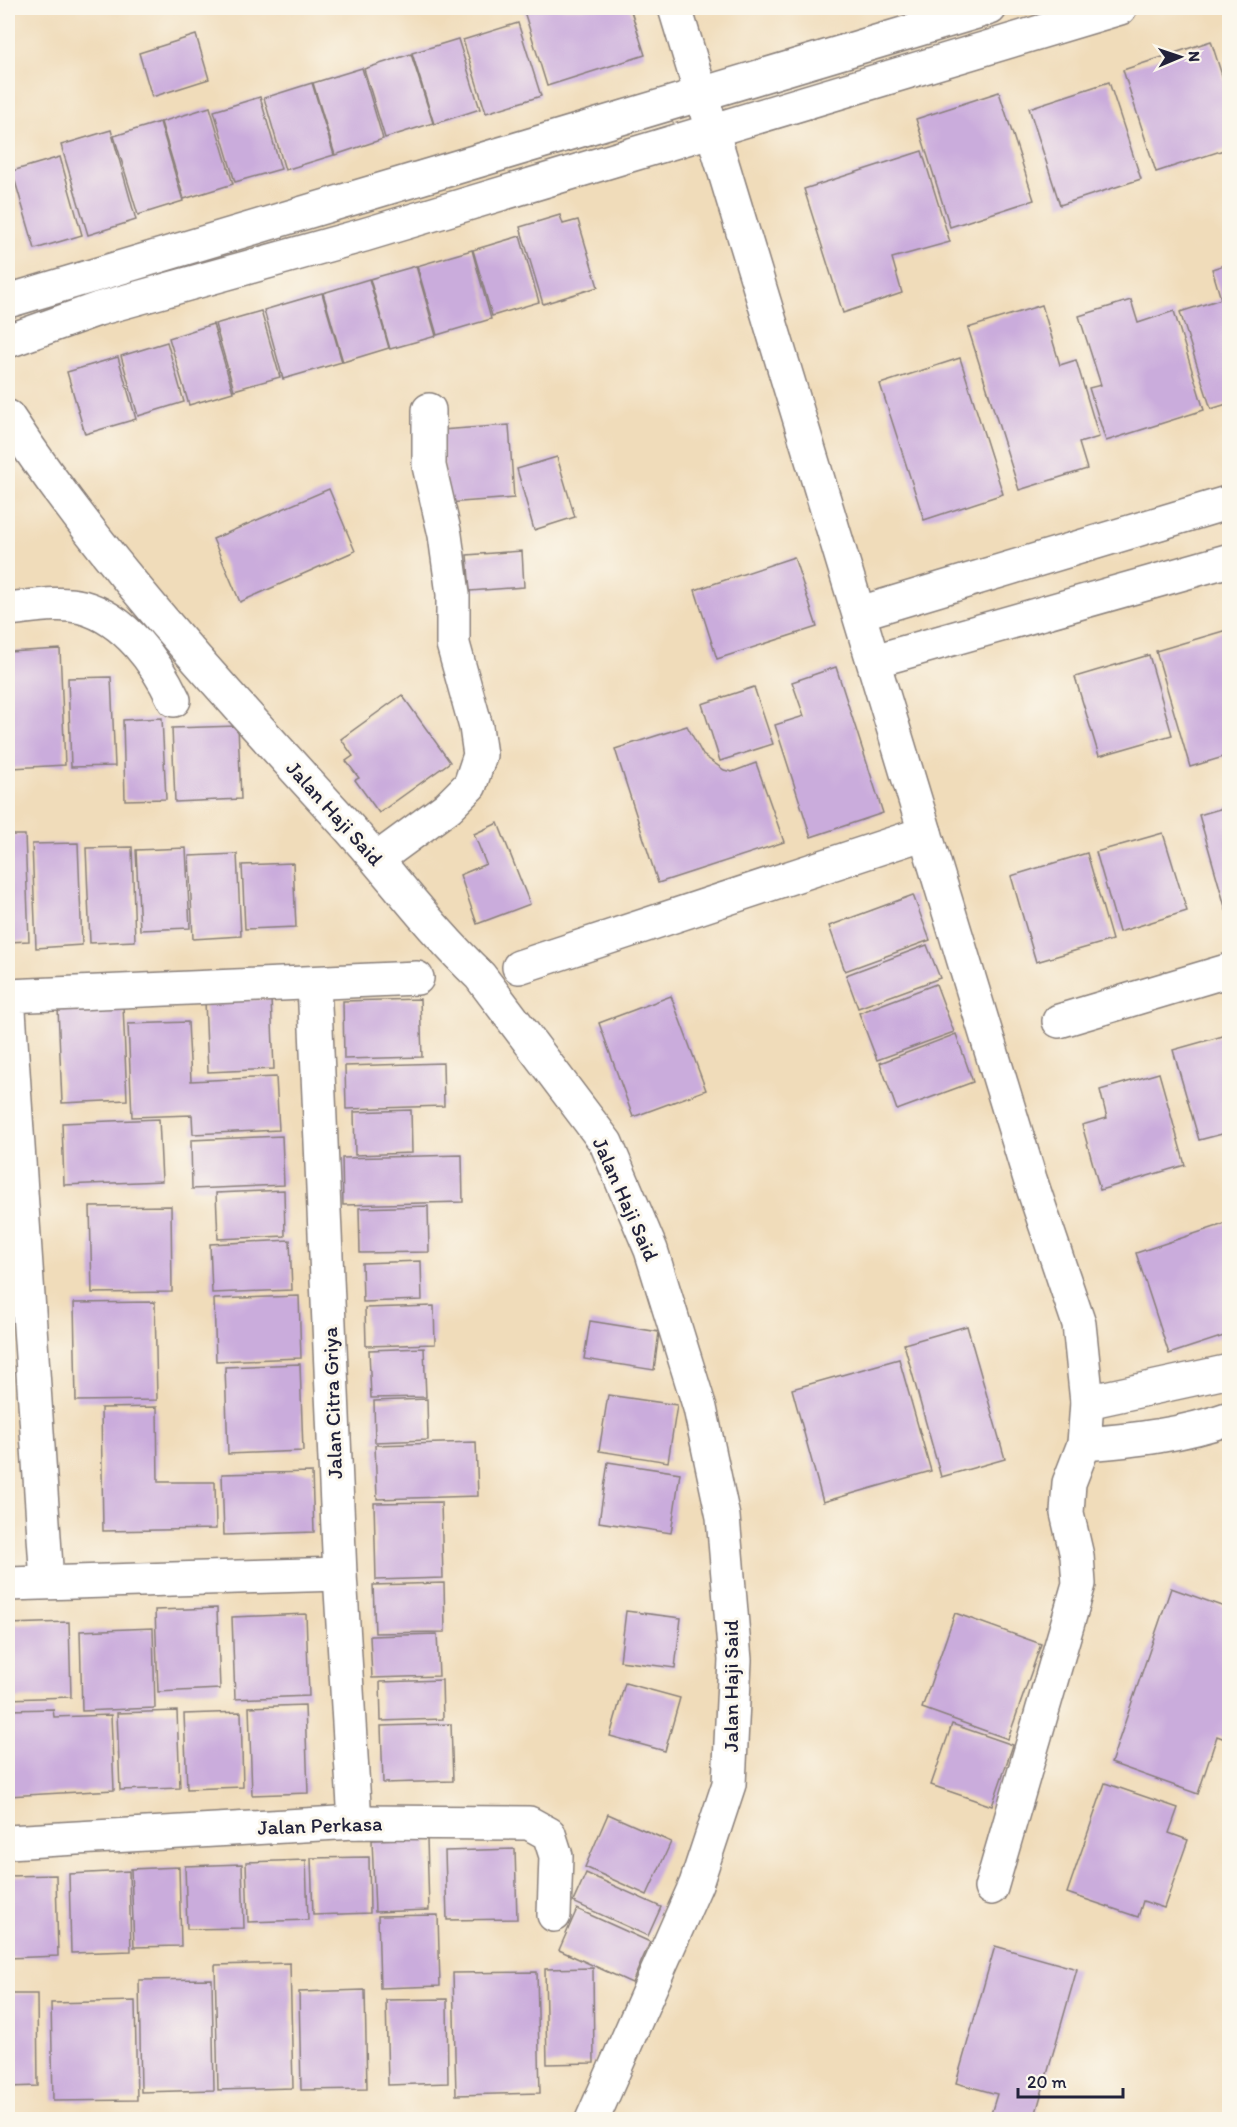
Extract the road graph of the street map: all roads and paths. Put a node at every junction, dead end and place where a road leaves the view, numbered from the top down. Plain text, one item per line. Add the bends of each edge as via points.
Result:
1 (675, 8) edge
2 (990, 8) edge
3 (1120, 8) edge
4 (702, 92) junction
5 (710, 129) junction
6 (8, 300) edge
7 (8, 341) edge
8 (429, 410) dead end
9 (8, 417) edge
10 (1230, 502) edge
11 (1230, 560) edge
12 (8, 609) edge
13 (860, 613) junction
14 (874, 662) junction
15 (174, 700) dead end
16 (925, 833) junction
17 (377, 859) junction
18 (519, 967) dead end
19 (1230, 970) edge
20 (417, 978) dead end
21 (314, 983) junction
22 (1059, 1021) dead end
23 (1230, 1371) edge
24 (1087, 1402) junction
25 (1230, 1418) edge
26 (1084, 1444) junction
27 (340, 1574) junction
28 (46, 1582) junction
29 (8, 1584) edge
30 (355, 1822) junction
31 (8, 1842) edge
32 (991, 1888) dead end
33 (554, 1915) dead end
34 (592, 2120) edge

1 - 4 street
2 - 4 street
3 - 5 street
4 - 5 street
4 - 6 street
5 - 7 street via 364,235 98,309
5 - 13 street
8 - 17 street via 429,466 445,535 453,594 453,644 480,755 470,785 448,807
9 - 17 street, Jalan Haji Said via 143,599
10 - 13 street
11 - 14 street
12 - 15 street via 62,605 103,616 141,648
13 - 14 street
14 - 16 street
16 - 18 street
16 - 24 street via 1030,1179 1079,1324
17 - 34 street, Jalan Haji Said via 480,976 606,1143 651,1250 700,1408 723,1517 735,1660 729,1784 696,1884
19 - 22 street
20 - 21 street
21 - 27 street, Jalan Citra Griya
21 - 28 street via 8,996
23 - 24 street
24 - 26 street
25 - 26 street via 1163,1437
26 - 32 street via 1069,1483 1067,1513 1079,1584
27 - 28 street
27 - 30 street, Jalan Citra Griya
28 - 29 street
30 - 31 street, Jalan Perkasa
30 - 33 street, Jalan Perkasa via 529,1823 549,1834 556,1856

